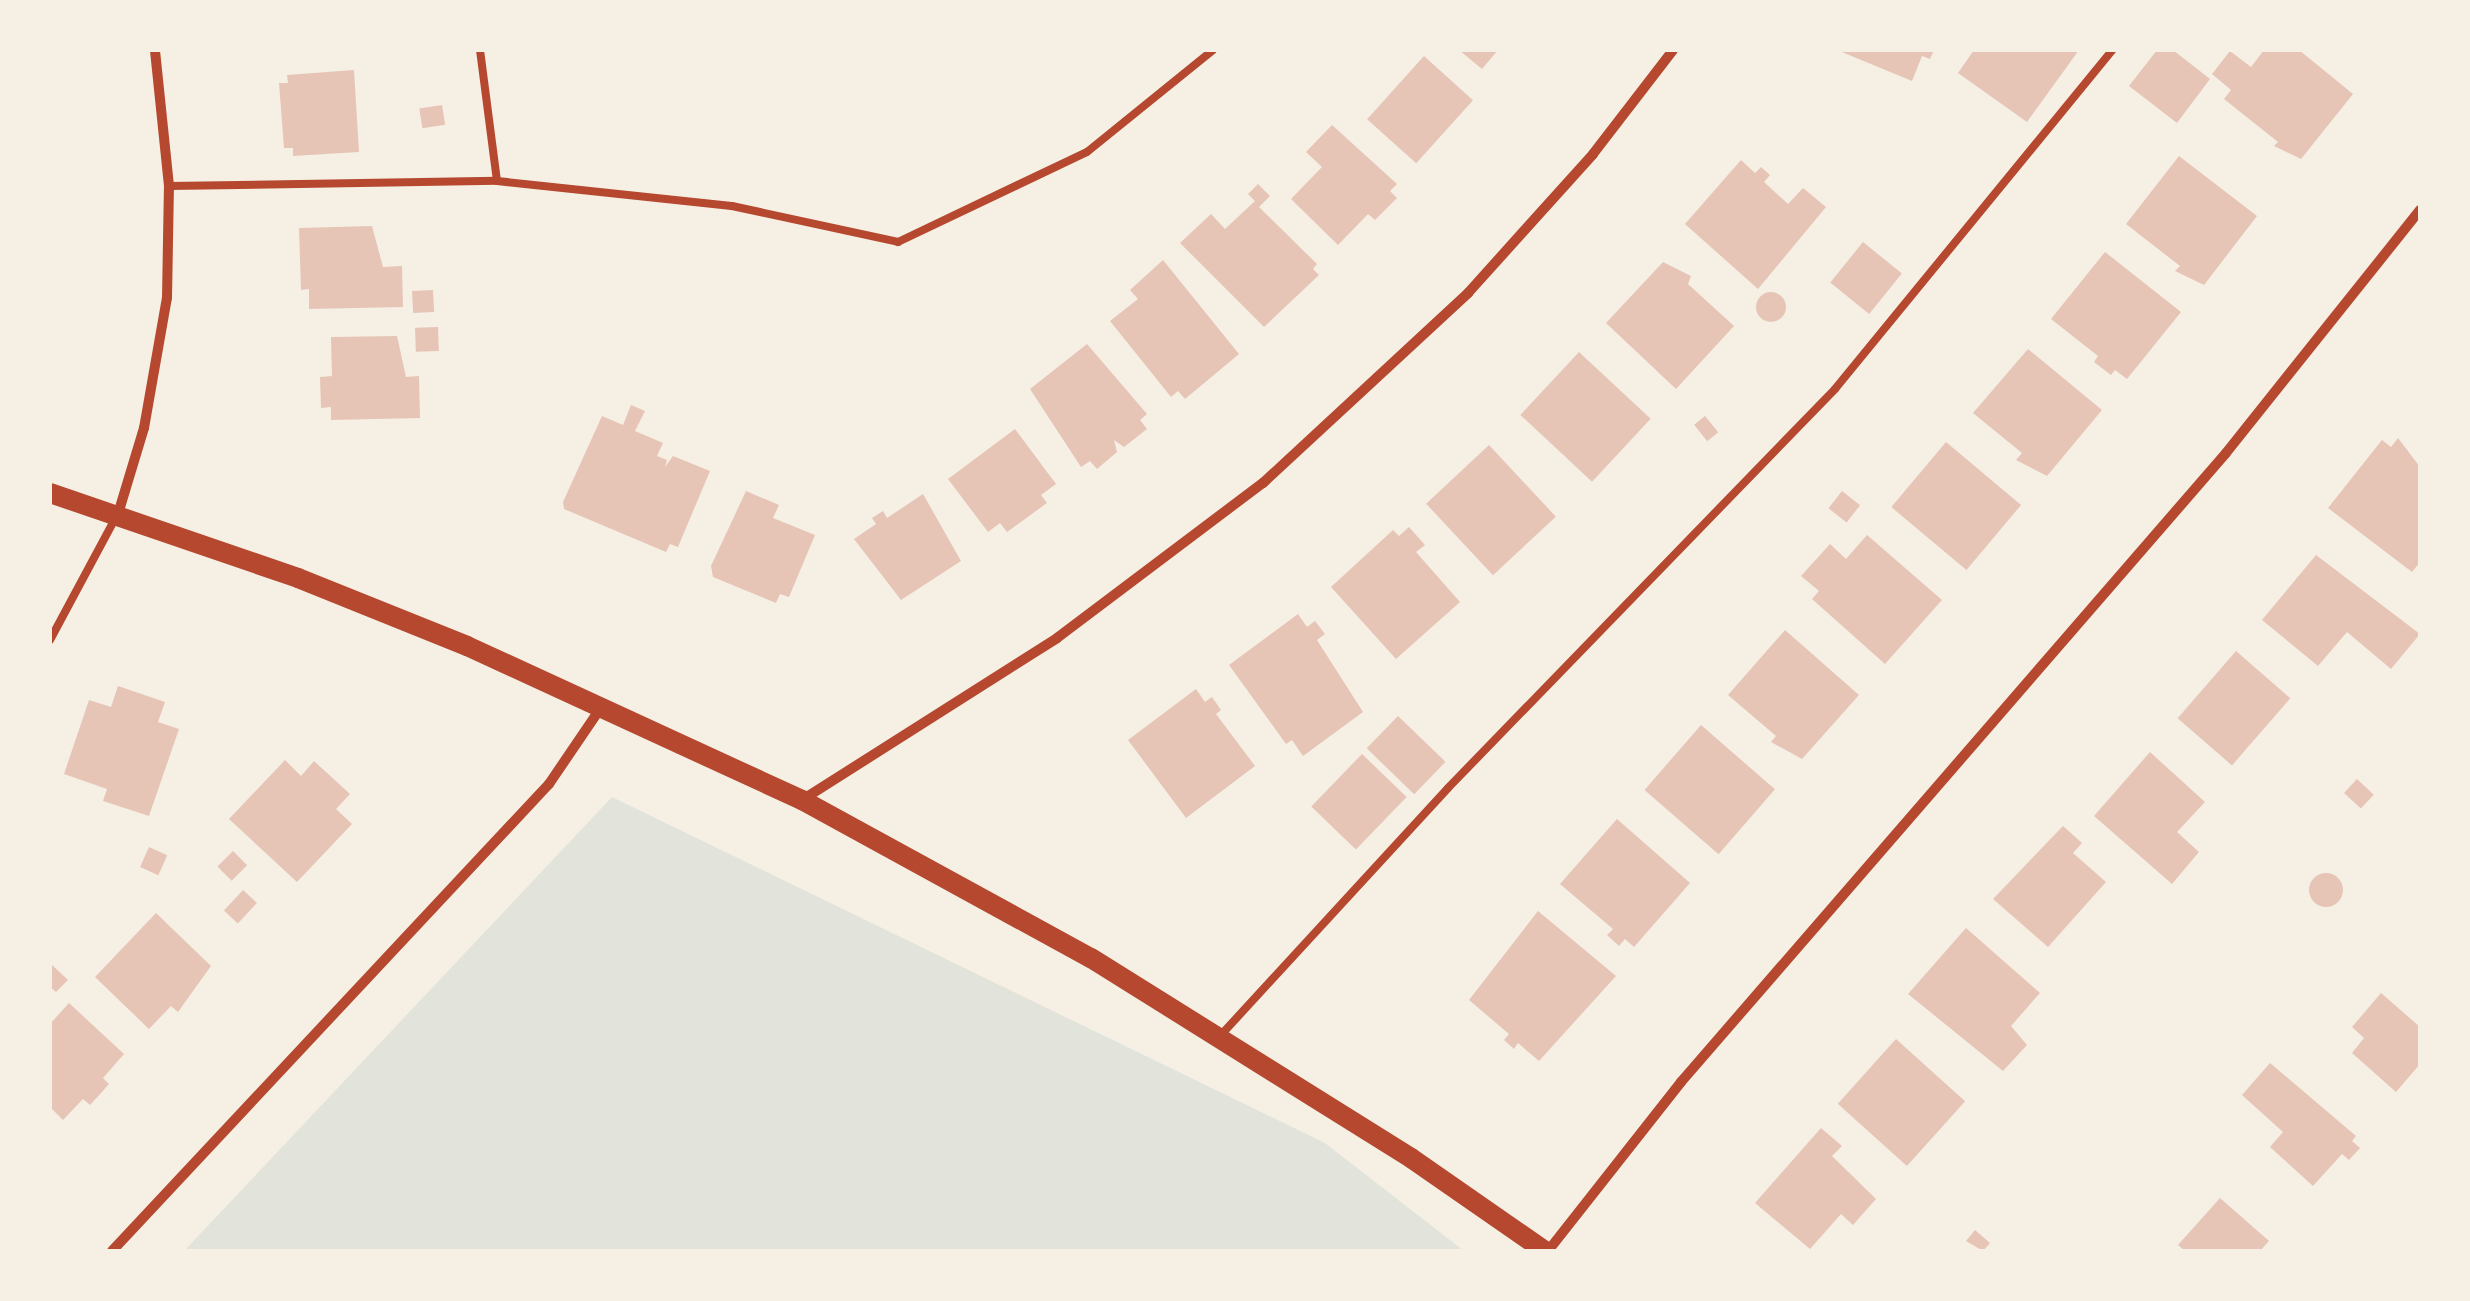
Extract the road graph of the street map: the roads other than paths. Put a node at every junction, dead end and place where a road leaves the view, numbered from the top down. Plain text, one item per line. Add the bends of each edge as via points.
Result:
1 (155, 50) edge
2 (480, 50) edge
3 (1212, 50) edge
4 (1673, 50) edge
5 (2112, 50) edge
6 (497, 181) junction
7 (170, 186) junction
8 (2420, 210) edge
9 (50, 493) edge
10 (118, 514) junction
11 (50, 640) edge
12 (602, 705) junction
13 (802, 800) junction
14 (1220, 1036) junction
15 (112, 1251) edge
16 (1546, 1251) edge

1 - 7 street
2 - 6 lane
3 - 6 lane via 1087,152 898,242 732,206
4 - 13 street via 1593,154 1468,293 1277,471 1057,638
5 - 14 lane via 1835,389 1448,788
6 - 7 lane
7 - 10 street via 160,350
8 - 16 street via 2340,317 1630,1142
9 - 10 main road
10 - 11 lane
10 - 12 main road via 298,578
12 - 13 main road
12 - 15 street via 550,784
13 - 14 main road via 981,894
14 - 16 main road

